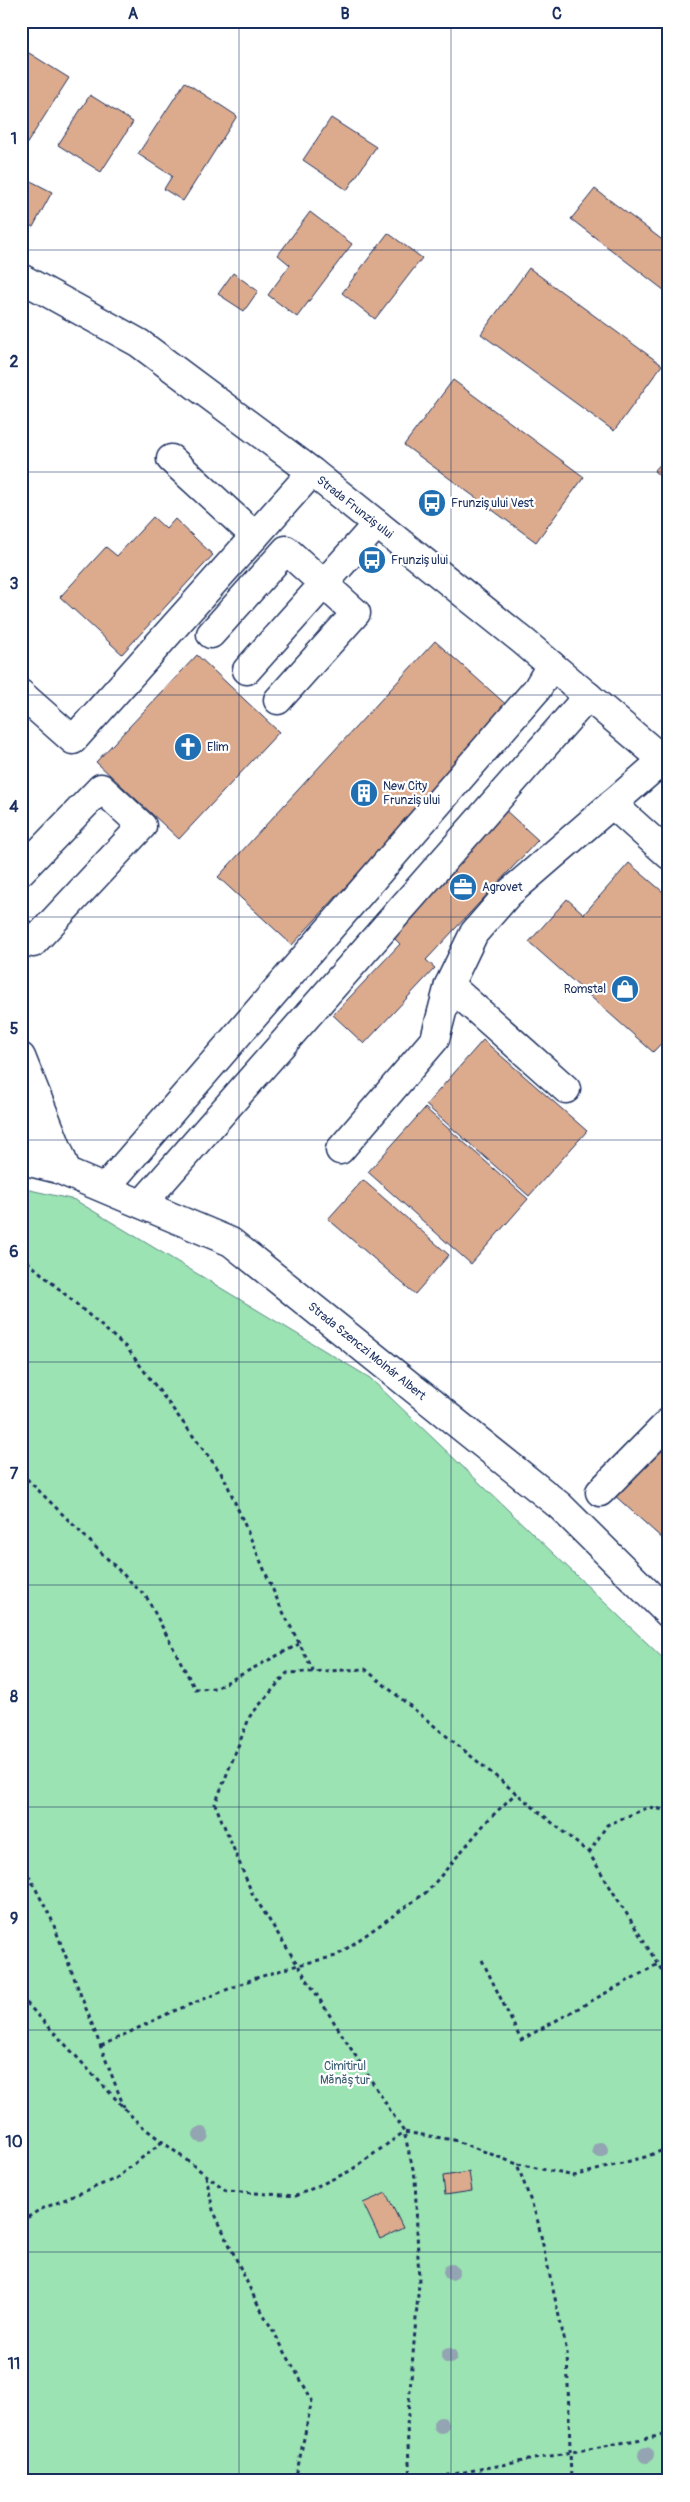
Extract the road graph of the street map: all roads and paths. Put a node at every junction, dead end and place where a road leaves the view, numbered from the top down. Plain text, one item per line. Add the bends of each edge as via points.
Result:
1 (21, 278) edge
2 (171, 459) dead end
3 (312, 472) junction
4 (377, 524) junction
5 (255, 536) junction
6 (323, 583) junction
7 (211, 634) dead end
8 (551, 665) junction
9 (247, 670) dead end
10 (21, 694) edge
11 (588, 696) junction
12 (278, 700) dead end
13 (666, 762) edge
14 (612, 804) junction
15 (669, 855) edge
16 (21, 871) edge
17 (21, 933) edge
18 (449, 985) junction
19 (21, 1057) edge
20 (566, 1089) dead end
21 (21, 1112) edge
22 (340, 1150) dead end
23 (21, 1160) edge
24 (57, 1170) junction
25 (105, 1188) junction
26 (142, 1204) junction
27 (21, 1256) edge
28 (669, 1422) edge
29 (21, 1473) edge
30 (600, 1492) dead end
31 (669, 1614) edge
32 (299, 1644) junction
33 (314, 1672) junction
34 (517, 1792) junction
35 (669, 1810) edge
36 (589, 1853) junction
37 (21, 1861) edge
38 (482, 1960) dead end
39 (658, 1964) junction
40 (298, 1965) junction
41 (669, 1982) edge
42 (21, 1997) edge
43 (100, 2046) junction
44 (124, 2108) junction
45 (404, 2132) junction
46 (162, 2142) junction
47 (669, 2148) edge
48 (518, 2164) junction
49 (206, 2176) junction
50 (21, 2222) edge
51 (669, 2434) edge
52 (570, 2452) junction
53 (295, 2481) edge
54 (410, 2481) edge
55 (416, 2481) edge
56 (571, 2481) edge

1 - 3 main road, Strada Frunzișului via 139,343
2 - 5 main road
3 - 4 main road, Strada Frunzișului
3 - 5 main road
4 - 6 main road
4 - 8 main road, Strada Frunzișului
5 - 10 main road via 73,740
6 - 7 main road via 286,550
6 - 9 main road
6 - 12 main road via 356,613
8 - 11 main road, Strada Frunzișului
8 - 25 main road via 537,689
11 - 13 main road, Strada Frunzișului
11 - 26 main road
13 - 14 main road
14 - 15 main road
14 - 18 main road via 508,894 474,933
16 - 17 main road via 101,788 142,826 32,943
18 - 20 main road
18 - 22 main road via 435,1039
19 - 24 main road
21 - 24 main road
23 - 24 main road, Strada Szenczi Molnár Albert
24 - 25 main road, Strada Szenczi Molnár Albert
25 - 26 main road, Strada Szenczi Molnár Albert
26 - 31 main road, Strada Szenczi Molnár Albert via 231,1242 560,1506
27 - 32 path via 127,1348 224,1477
28 - 30 main road
29 - 32 path via 147,1598 195,1689 216,1688
32 - 33 path
33 - 34 path via 365,1669
33 - 40 path via 287,1673 250,1716 215,1804 252,1893
34 - 36 path
34 - 40 path via 488,1820 428,1891 336,1956
35 - 36 path via 649,1807 607,1825
36 - 39 path
37 - 43 path via 51,1918
38 - 39 path via 521,2040
39 - 41 path
40 - 43 path via 169,2013
40 - 45 path
42 - 44 path
43 - 44 path
44 - 46 path
45 - 48 path via 454,2140
45 - 49 path via 350,2171 296,2196 227,2191
45 - 54 path via 415,2177 419,2283 406,2426
46 - 49 path
46 - 50 path via 115,2179 39,2210
47 - 48 path via 574,2176
48 - 52 path via 537,2218 567,2352
49 - 53 path via 213,2210 254,2299 312,2400
51 - 52 path
52 - 55 path
52 - 56 path

